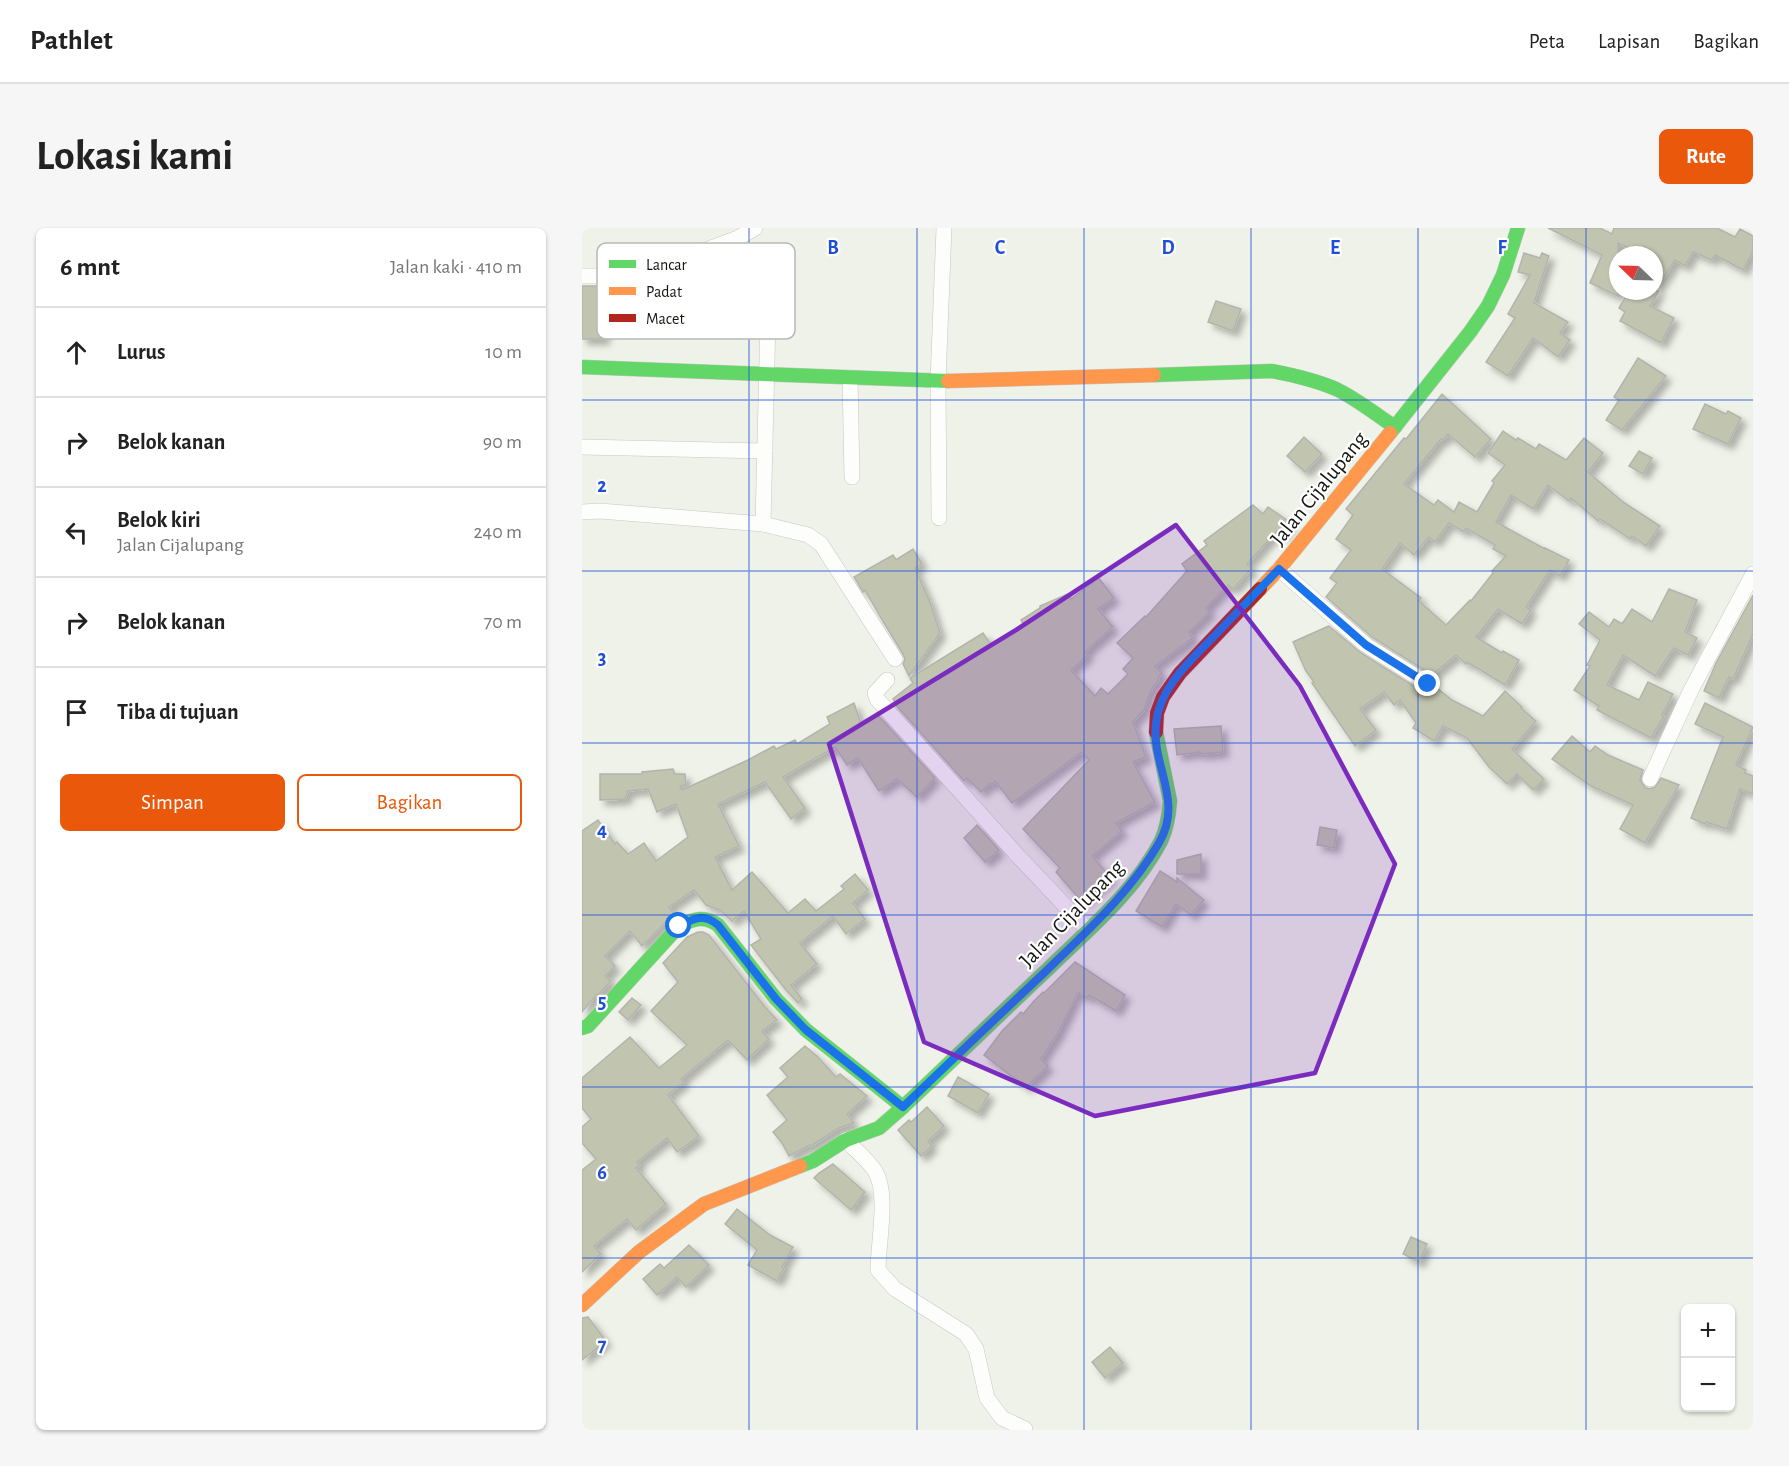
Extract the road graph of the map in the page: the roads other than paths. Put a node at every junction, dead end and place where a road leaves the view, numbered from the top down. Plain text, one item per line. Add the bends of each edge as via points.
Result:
1 (755, 228) edge
2 (944, 228) edge
3 (1518, 228) edge
4 (725, 243) edge
5 (768, 339) edge
6 (582, 367) edge
7 (767, 375) junction
8 (850, 378) junction
9 (938, 381) junction
10 (1395, 427) junction
11 (582, 447) edge
12 (765, 451) junction
13 (852, 477) dead end
14 (582, 512) edge
15 (939, 518) dead end
16 (763, 524) junction
17 (1279, 569) junction
18 (1753, 573) edge
19 (895, 659) dead end
20 (887, 680) dead end
21 (1428, 684) dead end
22 (1650, 779) dead end
23 (1088, 930) junction
24 (582, 1028) edge
25 (903, 1107) junction
26 (846, 1140) junction
27 (582, 1305) edge
28 (1025, 1429) edge

1 - 4 street
2 - 9 street
3 - 10 street, Jalan Cijalupang via 1488,306
5 - 7 street
6 - 7 street
7 - 8 street
7 - 12 street
8 - 9 street
8 - 13 street
9 - 10 street via 1272,371 1332,387
9 - 15 street
10 - 17 street, Jalan Cijalupang
11 - 12 street
12 - 16 street
14 - 16 street
16 - 19 street via 808,535 821,544
17 - 21 street via 1366,645
17 - 23 street, Jalan Cijalupang via 1180,672 1163,697 1155,725 1170,801 1166,828 1133,883
18 - 22 street via 1691,690
20 - 23 street via 875,693 877,699
23 - 25 street, Jalan Cijalupang
24 - 25 street via 679,926 697,917 709,918 806,1030
25 - 26 street, Jalan Cijalupang via 879,1128
26 - 27 street, Jalan Cijalupang via 813,1161 704,1204 639,1252
26 - 28 street via 876,1172 883,1192 878,1270 895,1289 966,1334 976,1349 987,1398 1002,1418

